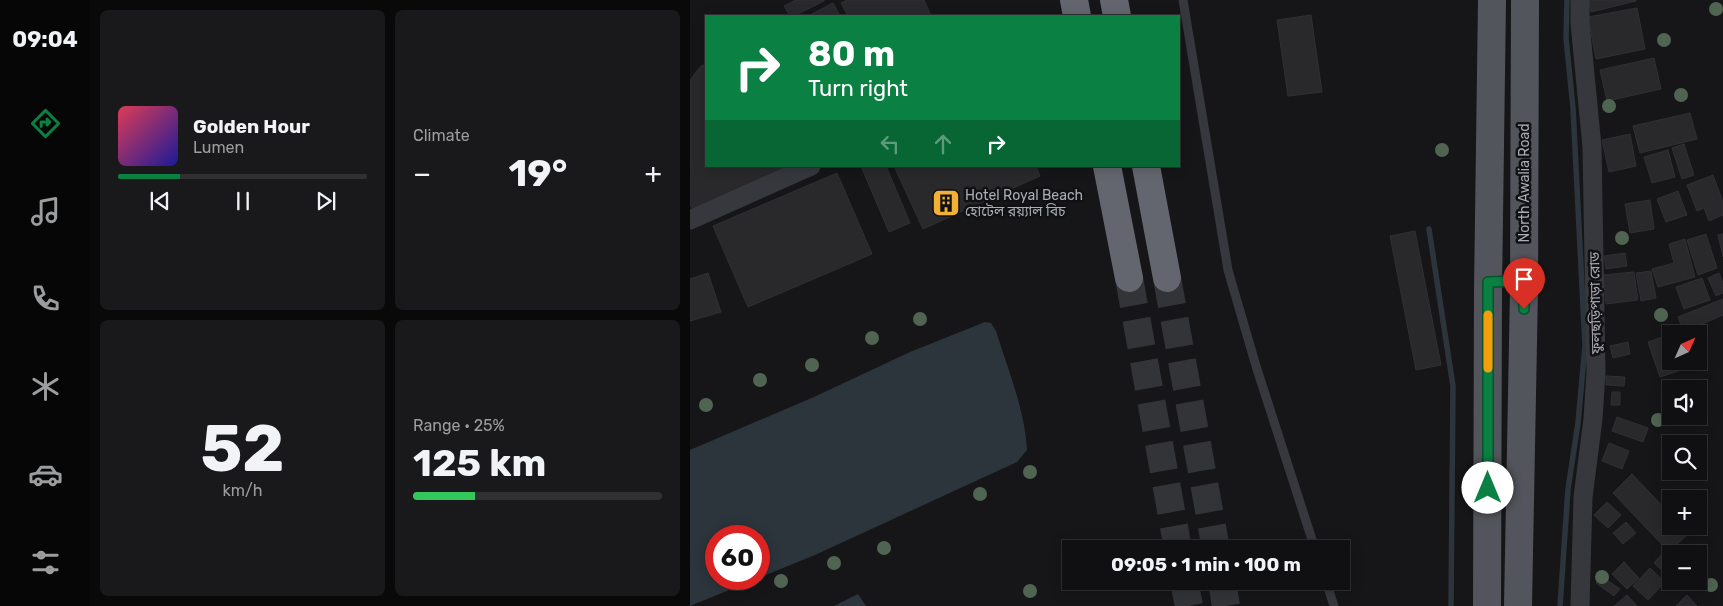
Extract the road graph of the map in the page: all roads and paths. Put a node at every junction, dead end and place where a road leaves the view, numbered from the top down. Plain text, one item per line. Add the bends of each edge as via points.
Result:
1 (1074, 0) edge
2 (1114, 0) edge
3 (1183, 0) edge
4 (1492, 0) edge
5 (1525, 0) edge
6 (1580, 0) edge
7 (1077, 15) edge
8 (1118, 15) edge
9 (809, 167) edge
10 (1107, 167) edge
11 (1146, 167) edge
12 (1490, 198) junction
13 (1524, 198) junction
14 (690, 220) edge
15 (1129, 278) tunnel mouth
16 (1167, 278) tunnel mouth
17 (1524, 281) junction
18 (1488, 282) junction
19 (1312, 540) edge
20 (1329, 590) edge
21 (1334, 606) edge
22 (1487, 606) edge
23 (1518, 606) edge
24 (1580, 606) edge

1 - 7 highway
2 - 8 highway
3 - 19 lane via 1228,270
4 - 12 main road
5 - 13 main road, North Awalia Road
6 - 24 street, ফুলছড়িপাড়া রোড via 1592,148 1596,372 1583,497
9 - 14 street
10 - 15 highway
11 - 16 highway
12 - 13 main road
12 - 18 main road
13 - 17 main road, North Awalia Road
17 - 18 main road
17 - 23 main road, North Awalia Road
18 - 22 main road
20 - 21 lane

